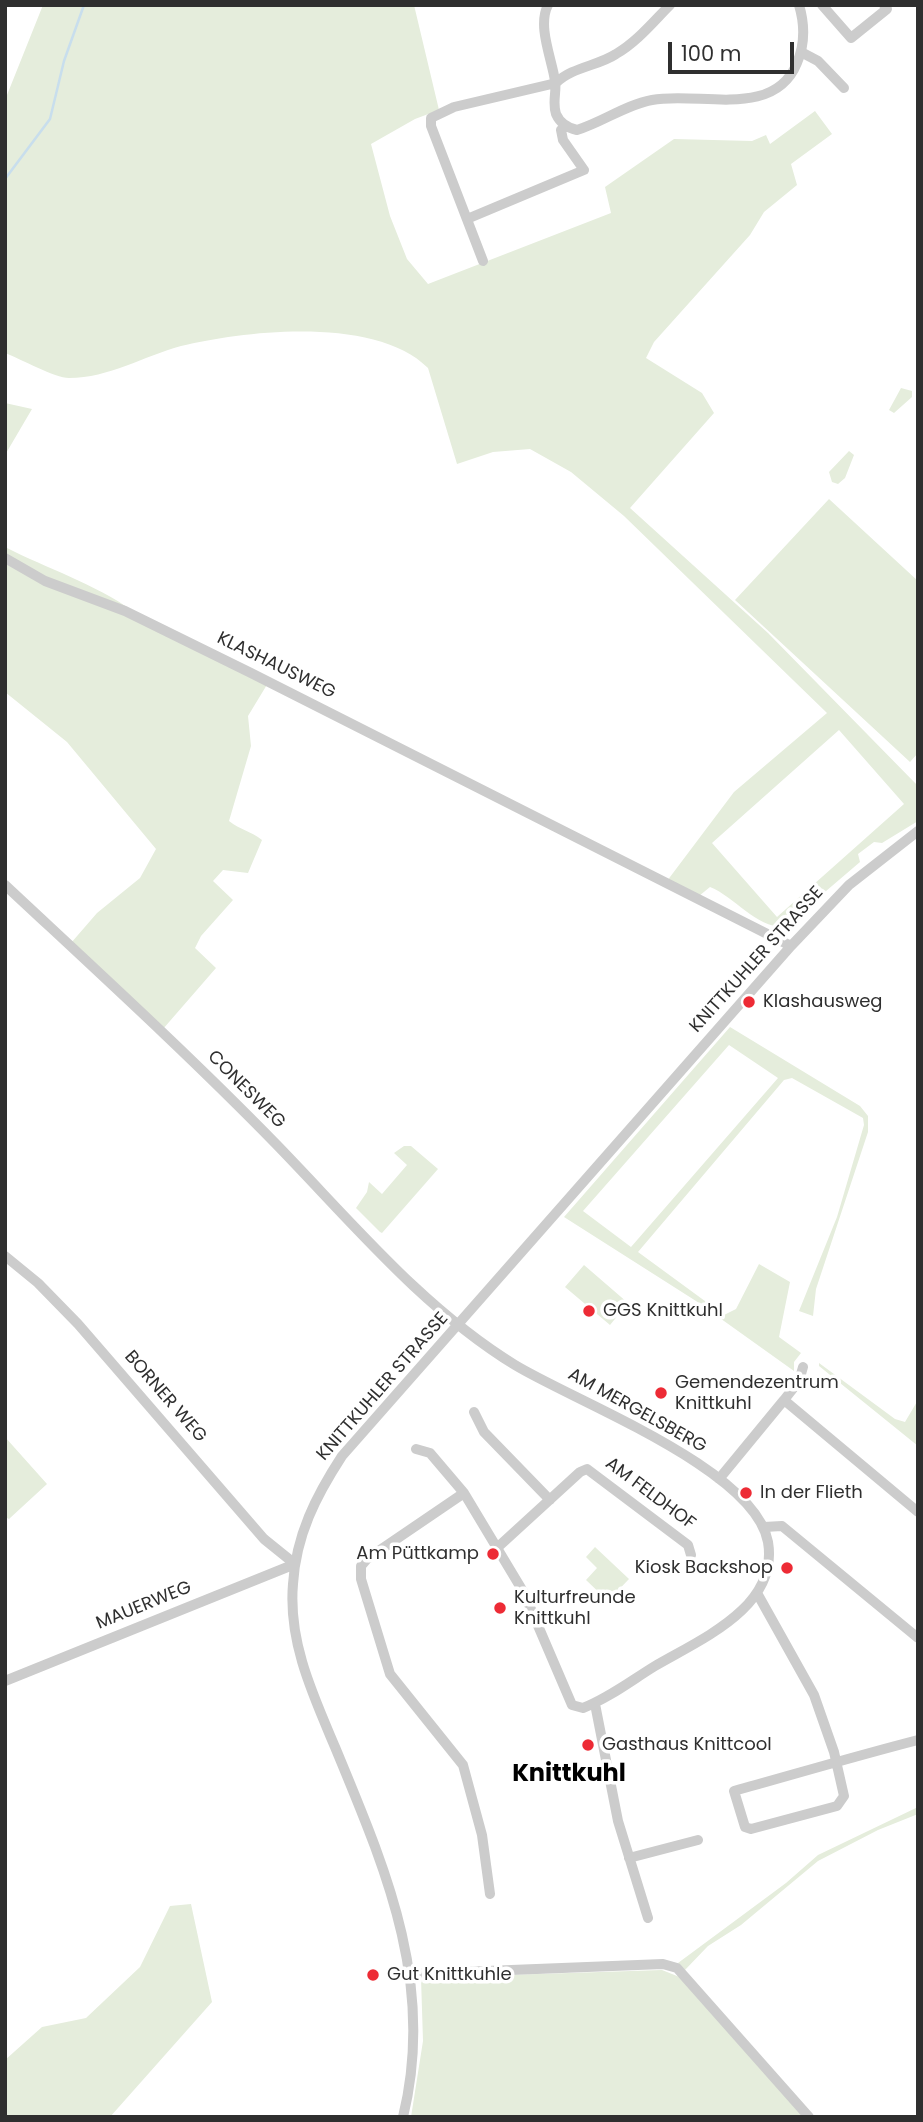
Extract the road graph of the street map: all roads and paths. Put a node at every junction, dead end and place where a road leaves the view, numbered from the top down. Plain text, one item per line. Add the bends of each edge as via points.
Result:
1 (548, 5) edge
2 (670, 5) edge
3 (799, 5) edge
4 (822, 5) edge
5 (887, 6) edge
6 (801, 52) junction
7 (556, 83) junction
8 (844, 88) dead end
9 (566, 126) junction
10 (467, 219) junction
11 (483, 261) dead end
12 (5, 558) edge
13 (918, 831) edge
14 (5, 885) edge
15 (791, 946) junction
16 (5, 1256) edge
17 (458, 1326) junction
18 (803, 1367) dead end
19 (784, 1400) junction
20 (474, 1412) dead end
21 (416, 1449) dead end
22 (719, 1479) junction
23 (464, 1493) junction
24 (550, 1500) junction
25 (918, 1512) edge
26 (764, 1527) junction
27 (498, 1548) junction
28 (691, 1555) dead end
29 (295, 1564) junction
30 (757, 1593) junction
31 (918, 1638) edge
32 (5, 1681) edge
33 (595, 1704) junction
34 (918, 1740) edge
35 (835, 1763) junction
36 (698, 1840) dead end
37 (629, 1858) junction
38 (490, 1894) dead end
39 (648, 1918) dead end
40 (410, 1974) junction
41 (403, 2117) edge
42 (809, 2117) edge

1 - 7 street via 543,14
2 - 7 street via 626,48
3 - 6 street via 804,25
4 - 5 street via 851,38
6 - 8 street via 818,61
6 - 9 street via 786,81 763,96 653,100 631,105 582,129
7 - 9 street via 556,113
7 - 10 street via 454,107 431,118
9 - 10 street via 561,130 563,140 584,170
10 - 11 street
12 - 15 street, KLASHAUSWEG via 45,581 125,611 251,673
13 - 15 street, KNITTKUHLER STRASSE via 849,885
14 - 17 street, CONESWEG via 214,1082
15 - 17 street, KNITTKUHLER STRASSE
16 - 29 street, BORNER WEG via 78,1324 264,1539
17 - 22 street, AM MERGELSBERG via 516,1365 684,1453
17 - 29 street, KNITTKUHLER STRASSE via 342,1456 310,1508
18 - 19 street via 799,1381
19 - 22 street
19 - 25 street
20 - 24 street via 484,1432
21 - 23 street via 430,1453
22 - 26 street, AM MERGELSBERG via 753,1509
23 - 27 street
23 - 38 street via 367,1559 361,1574 390,1674 463,1765 482,1835
24 - 27 street, AM FELDHOF
24 - 28 street, AM FELDHOF via 587,1469 688,1545
26 - 30 street via 769,1563
26 - 31 street via 782,1526
27 - 33 street via 572,1705
29 - 32 street, MAUERWEG
29 - 40 street, KNITTKUHLER STRASSE via 294,1620 301,1659 388,1876
30 - 33 street via 721,1627
30 - 35 street via 814,1695
33 - 37 street
34 - 35 street
35 - 35 street via 844,1797 837,1806 751,1829 742,1822 734,1791
36 - 37 street
37 - 39 street
40 - 41 street, KNITTKUHLER STRASSE via 412,2038
40 - 42 street via 663,1964 677,1968

